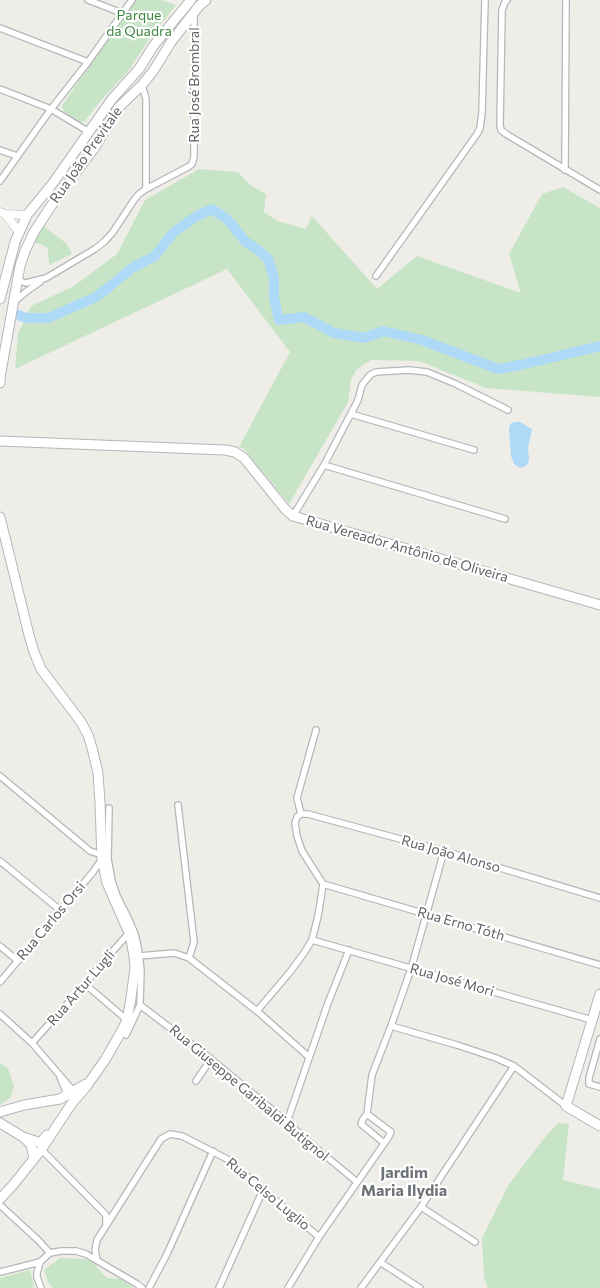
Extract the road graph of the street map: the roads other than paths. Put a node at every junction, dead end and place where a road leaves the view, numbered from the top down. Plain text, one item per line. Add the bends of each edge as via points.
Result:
1 (88, 0) edge
2 (132, 0) edge
3 (191, 0) edge
4 (206, 0) edge
5 (507, 0) edge
6 (566, 0) edge
7 (483, 1) edge
8 (122, 13) junction
9 (194, 14) junction
10 (0, 28) edge
11 (88, 62) junction
12 (142, 85) junction
13 (0, 89) edge
14 (51, 109) junction
15 (89, 132) junction
16 (0, 150) edge
17 (17, 156) junction
18 (565, 170) junction
19 (0, 181) edge
20 (146, 189) junction
21 (600, 190) edge
22 (3, 213) edge
23 (27, 215) junction
24 (19, 232) junction
25 (34, 232) junction
26 (376, 276) dead end
27 (17, 278) junction
28 (46, 278) junction
29 (0, 299) edge
30 (14, 303) junction
31 (10, 319) junction
32 (0, 320) edge
33 (0, 345) edge
34 (1, 372) edge
35 (0, 384) edge
36 (508, 410) dead end
37 (351, 414) junction
38 (0, 442) edge
39 (474, 450) dead end
40 (324, 465) junction
41 (0, 516) edge
42 (294, 516) junction
43 (505, 519) dead end
44 (600, 605) edge
45 (316, 730) dead end
46 (0, 776) edge
47 (178, 805) dead end
48 (109, 808) dead end
49 (301, 814) junction
50 (444, 851) junction
51 (102, 857) junction
52 (0, 860) edge
53 (323, 884) junction
54 (600, 898) edge
55 (60, 910) junction
56 (426, 914) junction
57 (129, 933) junction
58 (312, 940) junction
59 (0, 946) edge
60 (349, 950) junction
61 (139, 956) junction
62 (189, 958) junction
63 (18, 961) junction
64 (600, 965) edge
65 (411, 969) junction
66 (0, 982) edge
67 (86, 984) junction
68 (600, 994) edge
69 (140, 1005) junction
70 (257, 1011) junction
71 (0, 1014) edge
72 (127, 1020) junction
73 (592, 1020) junction
74 (391, 1026) junction
75 (126, 1035) dead end
76 (600, 1039) edge
77 (32, 1043) junction
78 (309, 1056) junction
79 (211, 1059) junction
80 (514, 1066) junction
81 (196, 1081) dead end
82 (600, 1087) edge
83 (70, 1097) junction
84 (566, 1106) junction
85 (0, 1112) edge
86 (367, 1114) junction
87 (287, 1122) junction
88 (0, 1123) edge
89 (600, 1126) edge
90 (23, 1138) junction
91 (384, 1143) junction
92 (40, 1146) junction
93 (213, 1152) junction
94 (34, 1160) junction
95 (357, 1182) junction
96 (263, 1190) junction
97 (0, 1199) edge
98 (0, 1205) edge
99 (421, 1207) junction
100 (104, 1230) junction
101 (319, 1237) junction
102 (475, 1242) dead end
103 (50, 1253) junction
104 (97, 1260) junction
105 (40, 1262) junction
106 (380, 1262) junction
107 (0, 1272) edge
108 (40, 1288) edge
109 (142, 1288) edge
110 (149, 1288) edge
111 (219, 1288) edge
112 (288, 1288) edge
113 (361, 1288) edge
114 (420, 1288) edge

1 - 8 street
2 - 8 street
3 - 15 main road, Rua João Previtale via 139,69 112,98
4 - 9 main road, Rua João Previtale
5 - 18 street via 502,10 501,130
6 - 18 street
7 - 26 street via 480,128
8 - 11 street
9 - 12 main road, Rua João Previtale
9 - 20 street, Rua José Brombral via 194,157 188,167
10 - 11 street
11 - 14 street
12 - 20 street via 146,99
12 - 25 main road, Rua João Previtale via 119,107 95,147
13 - 14 street
14 - 15 street
14 - 17 street
15 - 23 main road, Rua João Previtale
16 - 17 street
17 - 19 street
18 - 21 street
20 - 28 street via 134,200 105,241
22 - 23 street
22 - 24 street
23 - 24 main road, Rua João Previtale
23 - 25 main road via 33,221
24 - 29 main road, Rua João Previtale
25 - 27 main road, Rua João Previtale via 24,251
27 - 28 street via 26,283
27 - 30 main road, Rua João Previtale
28 - 30 street
30 - 31 main road, Rua João Previtale
31 - 32 main road
31 - 34 main road, Rua João Previtale
33 - 34 main road, Rua João Previtale
34 - 35 main road, Rua João Previtale
36 - 37 street via 427,372 409,370 370,375 362,385
37 - 39 street
37 - 40 street
38 - 42 main road, Rua Vereador Antônio de Oliveira via 234,452 244,458
40 - 42 street
40 - 43 street
41 - 51 main road via 34,652 41,668 81,722 94,754 98,773
42 - 44 main road, Rua Vereador Antônio de Oliveira
45 - 49 street via 297,798
46 - 51 street via 90,851
47 - 62 street via 194,942
48 - 61 street via 108,859 112,881 130,920
49 - 50 street, Rua João Alonso
49 - 53 street via 295,823 297,836 302,851
50 - 54 street, Rua João Alonso
50 - 56 street
51 - 55 street, Rua Carlos Orsi
51 - 57 main road via 107,883
52 - 55 street
53 - 56 street, Rua Erno Tóth
53 - 58 street
55 - 63 street, Rua Carlos Orsi
56 - 64 street, Rua Erno Tóth
56 - 65 street
57 - 67 street, Rua Artur Lugli
57 - 72 main road via 135,968
58 - 60 street, Rua José Mori
58 - 70 street
59 - 63 street
60 - 65 street, Rua José Mori
60 - 78 street
61 - 62 street via 174,954
61 - 69 street
62 - 70 street
63 - 66 street, Rua Carlos Orsi
65 - 73 street, Rua José Mori
65 - 74 street
67 - 72 street
67 - 77 street, Rua Artur Lugli
68 - 73 main road
69 - 75 street
69 - 79 street, Rua Giuseppe Garibaldi Butignol
70 - 78 street
71 - 77 street
72 - 83 main road via 86,1088
73 - 84 main road
74 - 80 street
74 - 86 street via 372,1075
76 - 82 street via 589,1078 589,1084
77 - 83 street via 57,1071
78 - 87 street
79 - 81 street
79 - 87 street, Rua Giuseppe Garibaldi Butignol
80 - 84 street
80 - 99 street
83 - 85 main road
83 - 92 main road
84 - 89 main road
86 - 91 street via 361,1124
86 - 91 street via 391,1132
87 - 95 street, Rua Giuseppe Garibaldi Butignol
88 - 90 main road
90 - 92 main road
90 - 94 main road via 30,1144
91 - 95 street
92 - 94 main road
92 - 100 street via 106,1215
93 - 96 street, Rua Celso Luglio via 227,1159
93 - 100 street, Rua Celso Luglio via 182,1136 170,1134 161,1139
93 - 110 street
94 - 97 main road
95 - 101 street
96 - 101 street, Rua Celso Luglio
96 - 111 street
98 - 103 street
99 - 102 street
99 - 106 street
100 - 104 street via 97,1240
101 - 112 street
103 - 104 street via 76,1251
103 - 105 street
104 - 109 street
105 - 107 street
105 - 108 street via 37,1273
106 - 113 street
106 - 114 street

